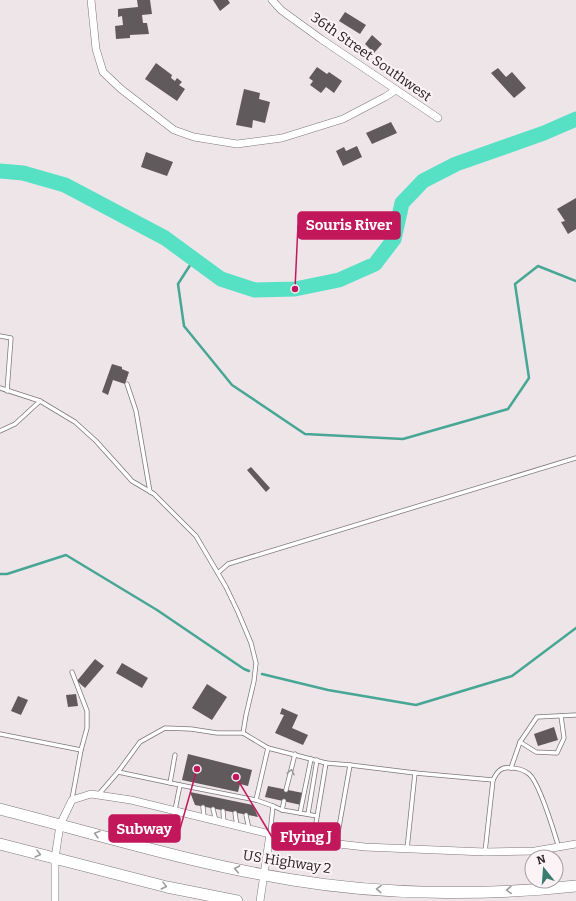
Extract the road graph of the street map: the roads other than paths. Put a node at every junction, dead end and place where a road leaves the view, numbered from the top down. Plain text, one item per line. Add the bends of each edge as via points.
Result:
1 (91, 0) edge
2 (272, 0) edge
3 (396, 90) junction
4 (438, 118) dead end
5 (0, 336) edge
6 (127, 384) dead end
7 (0, 388) edge
8 (8, 391) junction
9 (40, 401) junction
10 (0, 430) edge
11 (576, 458) edge
12 (150, 492) junction
13 (218, 573) junction
14 (72, 672) dead end
15 (576, 715) edge
16 (561, 716) junction
17 (243, 733) junction
18 (0, 734) edge
19 (520, 742) junction
20 (268, 748) junction
21 (81, 750) junction
22 (295, 754) junction
23 (175, 755) dead end
24 (311, 759) junction
25 (317, 760) junction
26 (326, 763) junction
27 (350, 765) junction
28 (511, 768) junction
29 (118, 772) junction
30 (415, 774) junction
31 (493, 780) junction
32 (170, 783) junction
33 (180, 786) junction
34 (200, 789) junction
35 (286, 790) dead end
36 (209, 791) junction
37 (220, 793) junction
38 (201, 794) dead end
39 (99, 795) junction
40 (231, 795) junction
41 (210, 796) dead end
42 (242, 797) junction
43 (220, 798) dead end
44 (72, 800) junction
45 (256, 800) junction
46 (232, 801) dead end
47 (284, 801) dead end
48 (244, 803) dead end
49 (273, 806) junction
50 (203, 807) dead end
51 (0, 809) edge
52 (214, 809) dead end
53 (282, 810) junction
54 (174, 811) junction
55 (223, 811) dead end
56 (235, 813) dead end
57 (300, 813) junction
58 (308, 814) junction
59 (246, 815) dead end
60 (317, 816) junction
61 (204, 818) junction
62 (216, 821) junction
63 (224, 823) junction
64 (60, 825) junction
65 (238, 826) junction
66 (249, 829) junction
67 (270, 834) junction
68 (313, 841) junction
69 (0, 844) edge
70 (336, 844) junction
71 (576, 844) edge
72 (559, 848) junction
73 (407, 849) junction
74 (485, 852) junction
75 (55, 858) junction
76 (265, 875) junction
77 (576, 886) edge
78 (55, 901) edge
79 (237, 901) edge
80 (260, 901) edge

1 - 3 street via 96,50 103,72 174,130 194,137 237,144 282,138 343,119
2 - 3 street, 36th Street Southwest via 281,10
3 - 4 street, 36th Street Southwest
5 - 8 lane via 11,338
6 - 12 lane via 136,411
7 - 8 lane
8 - 9 lane
9 - 10 lane via 15,424
9 - 12 lane via 75,422 132,481
11 - 13 lane via 228,564
12 - 13 lane via 196,536
13 - 17 lane via 249,637 256,663
14 - 21 lane via 87,711 87,728
15 - 16 lane
16 - 19 lane via 537,717
16 - 19 lane via 564,738 557,752 536,752
17 - 20 lane
17 - 29 lane via 165,728 140,742
18 - 21 lane
19 - 28 lane
20 - 22 lane
20 - 45 lane
21 - 44 lane
22 - 24 lane
35 -> 22 lane
23 - 32 lane
24 - 25 lane
24 - 57 lane
25 - 26 lane
25 - 58 lane
26 - 27 lane
26 - 60 lane
27 - 30 lane
27 - 70 lane
28 - 31 lane via 505,767 497,772
28 - 72 lane via 529,774 549,815
29 - 32 lane
29 - 39 lane
30 - 31 lane
30 - 73 lane
31 - 74 lane
32 - 33 lane
33 - 34 lane
33 - 54 lane
34 - 36 lane
34 - 38 lane
36 - 37 lane
36 - 41 lane
37 - 40 lane
37 - 43 lane
39 - 44 street via 91,794
39 - 54 street
40 - 42 lane
40 - 46 lane
42 - 45 lane
42 - 48 lane
44 - 64 street
45 - 49 lane
47 - 53 lane
49 - 53 lane
49 - 67 lane
50 - 61 lane
51 - 64 highway, US Highway 2
52 - 62 lane
53 - 57 lane
54 - 61 street
55 - 63 lane
56 - 65 lane
57 - 58 lane
58 - 60 lane
59 - 66 lane
60 - 68 lane
61 - 62 street
62 - 63 street
63 - 65 street
64 - 75 street
76 -> 64 highway, US Highway 2 via 221,867
65 - 66 street
66 - 67 street
67 - 68 street
67 - 76 street
68 - 70 street
69 -> 75 highway
70 - 73 street
71 - 72 street
72 - 74 street
73 - 74 street
75 - 78 street
75 -> 79 highway via 167,887
77 -> 76 highway, US Highway 2 via 530,890 434,892 360,889
76 - 80 street

